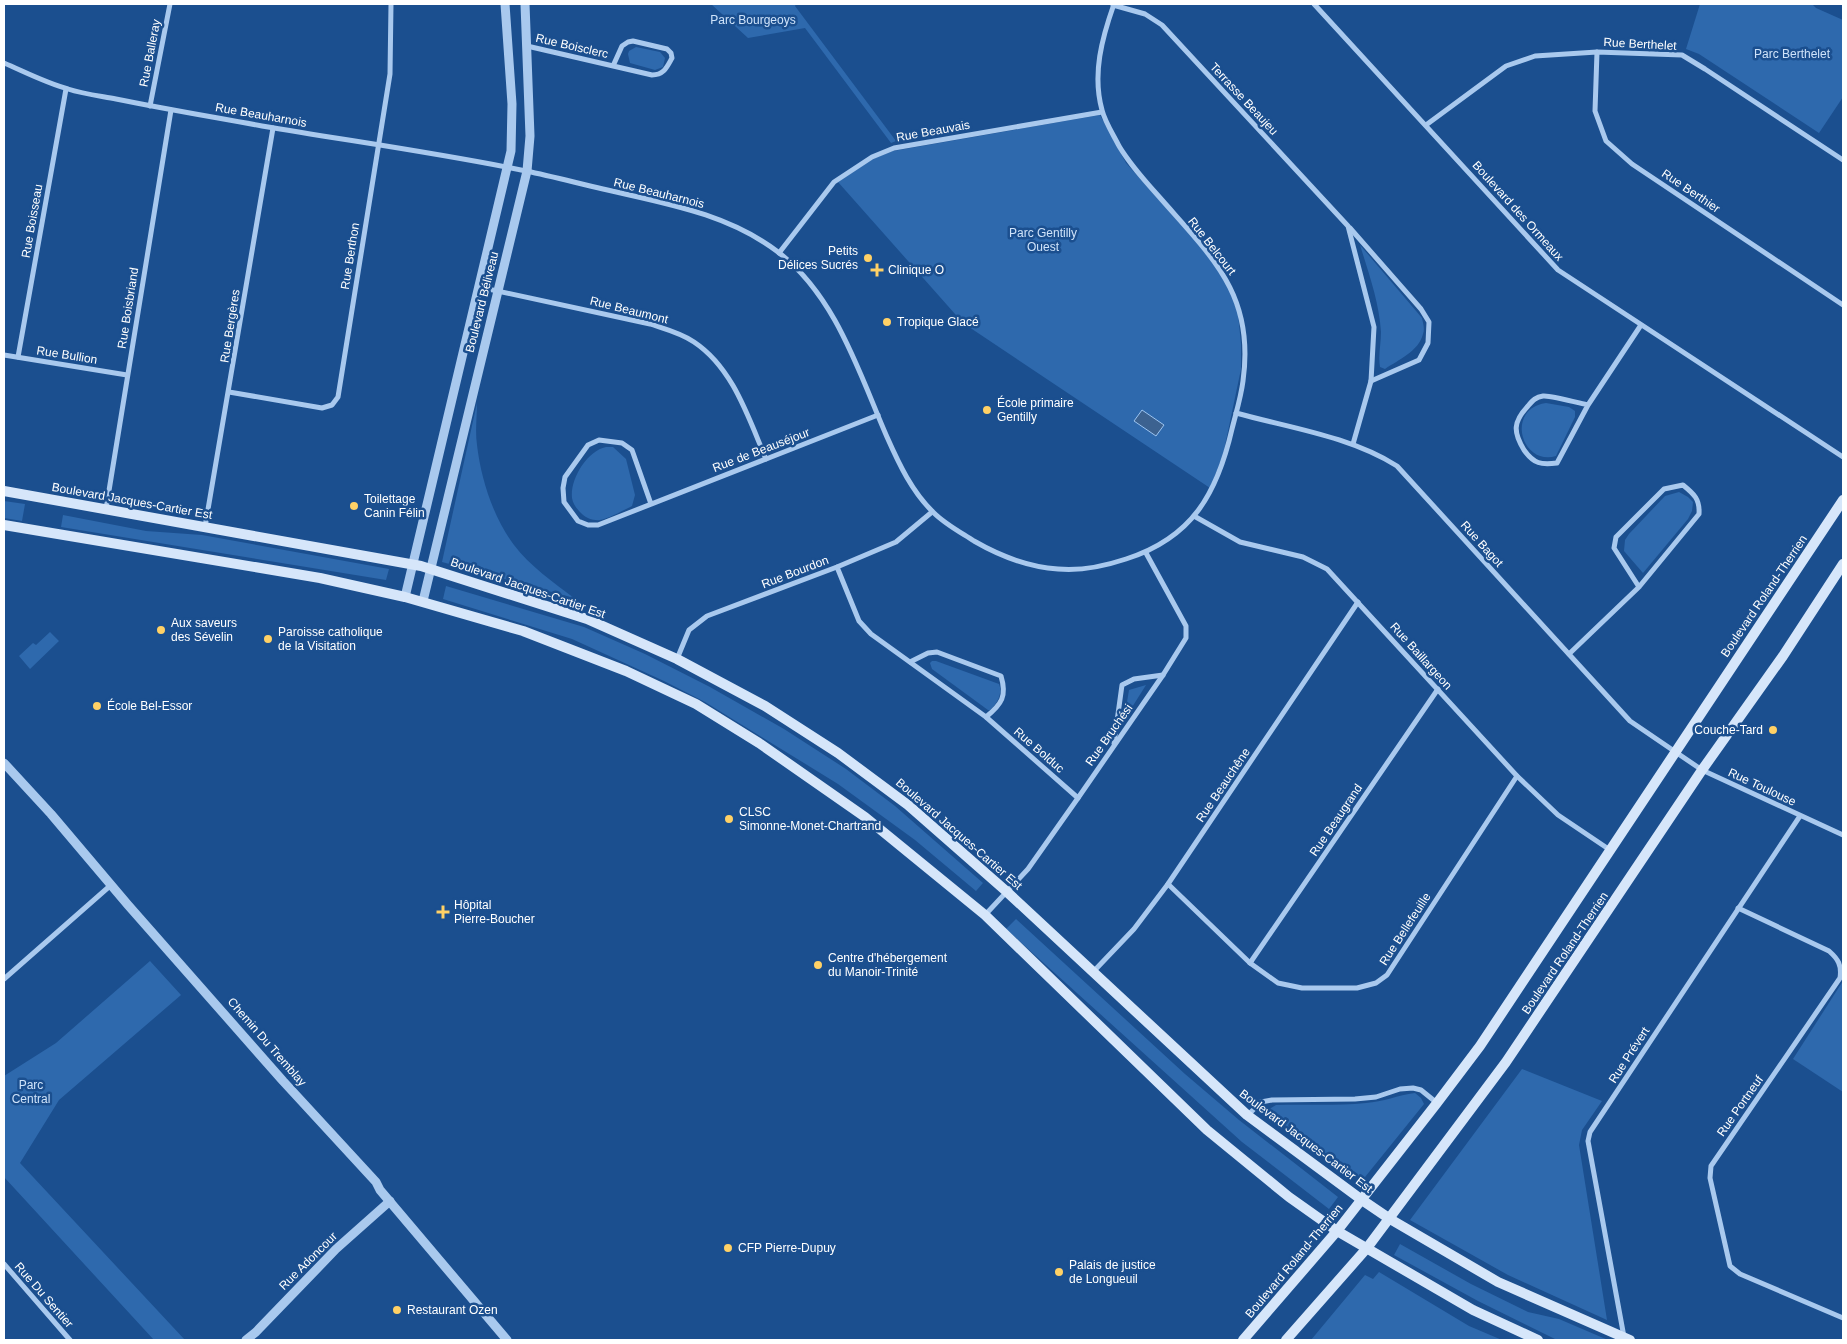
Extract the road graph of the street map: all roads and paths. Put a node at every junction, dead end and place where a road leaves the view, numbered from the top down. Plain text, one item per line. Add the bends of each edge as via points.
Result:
1 (170, 4) edge
2 (391, 4) edge
3 (505, 4) edge
4 (525, 4) edge
5 (1114, 4) edge
6 (1314, 4) edge
7 (527, 46) junction
8 (1596, 52) junction
9 (4, 63) edge
10 (612, 66) junction
11 (66, 89) junction
12 (150, 106) junction
13 (171, 110) junction
14 (1102, 112) junction
15 (1426, 125) junction
16 (273, 128) junction
17 (378, 145) junction
18 (1843, 160) edge
19 (507, 167) junction
20 (527, 171) junction
21 (1348, 226) junction
22 (780, 253) junction
23 (478, 287) junction
24 (498, 291) junction
25 (1843, 305) edge
26 (1641, 325) junction
27 (4, 355) edge
28 (18, 357) junction
29 (128, 375) junction
30 (1371, 381) junction
31 (229, 392) junction
32 (1588, 405) junction
33 (1236, 413) junction
34 (878, 415) junction
35 (1352, 444) junction
36 (1843, 457) edge
37 (766, 459) junction
38 (4, 491) edge
39 (1843, 500) edge
40 (652, 504) junction
41 (106, 509) junction
42 (932, 512) junction
43 (1194, 516) junction
44 (4, 525) edge
45 (205, 527) junction
46 (1146, 553) junction
47 (413, 564) junction
48 (1843, 564) edge
49 (836, 567) junction
50 (431, 569) junction
51 (1639, 587) junction
52 (406, 597) junction
53 (423, 602) junction
54 (1358, 602) junction
55 (1569, 654) junction
56 (677, 659) junction
57 (910, 662) junction
58 (1163, 675) junction
59 (1438, 689) junction
60 (986, 717) junction
61 (1114, 746) junction
62 (1676, 752) junction
63 (4, 763) edge
64 (1702, 770) junction
65 (1517, 776) junction
66 (1078, 798) junction
67 (1800, 816) junction
68 (1843, 835) edge
69 (1610, 850) junction
70 (1168, 884) junction
71 (111, 885) junction
72 (1006, 891) junction
73 (1738, 908) junction
74 (985, 915) junction
75 (1250, 963) junction
76 (1093, 972) junction
77 (4, 979) edge
78 (1437, 1103) junction
79 (1247, 1115) junction
80 (1362, 1200) junction
81 (390, 1201) junction
82 (1390, 1219) junction
83 (1337, 1231) junction
84 (1366, 1248) junction
85 (4, 1264) edge
86 (1843, 1318) edge
87 (1627, 1339) edge
88 (70, 1340) edge
89 (246, 1340) edge
90 (507, 1340) edge
91 (1243, 1340) edge
92 (1286, 1340) edge
93 (1538, 1340) edge

1 - 12 street, Rue Balleray
2 - 17 street, Rue Berthon via 390,74
3 - 19 street, Boulevard Béliveau via 512,104
4 - 7 street, Boulevard Béliveau
5 - 14 street, Rue Belcourt via 1099,57
5 - 21 street, Terrasse Beaujeu via 1145,14 1162,25
6 - 15 street, Boulevard des Ormeaux
7 - 10 street, Rue Boisclerc
7 - 20 street, Boulevard Béliveau via 530,136
8 - 15 street, Rue Berthelet via 1536,56 1506,66
8 - 18 street, Rue Berthelet via 1682,56
8 - 25 street, Rue Berthier via 1595,112 1606,141 1632,164
9 - 11 street, Rue Beauharnois
10 - 10 street, Rue Boisclerc via 658,75 664,72 672,58 671,52 633,41 622,46
11 - 12 street, Rue Beauharnois
11 - 28 street, Rue Boisseau
12 - 13 street, Rue Beauharnois
13 - 16 street, Rue Beauharnois
13 - 29 street, Rue Boisbriand
14 - 22 street, Rue Beauvais via 894,148 872,156 834,182
14 - 33 street, Rue Belcourt via 1129,163 1203,247 1228,281 1241,314 1245,349 1243,382
15 - 26 street, Boulevard des Ormeaux via 1558,270
16 - 17 street, Rue Beauharnois
16 - 31 street, Rue Bergères
17 - 19 street, Rue Beauharnois
17 - 31 street, Rue Berthon via 338,397 332,405 322,408
19 - 20 street, Rue Beauharnois
19 - 23 street, Boulevard Béliveau
20 - 22 street, Rue Beauharnois via 692,210 738,227
20 - 24 street, Boulevard Béliveau
21 - 30 street, Terrasse Beaujeu via 1374,327
21 - 30 street, Terrasse Beaujeu via 1429,322 1428,343 1419,360
22 - 34 street, Rue Beauharnois via 828,308 856,362
23 - 24 street, Rue Beaumont
23 - 47 street, Boulevard Béliveau
24 - 37 street, Rue Beaumont via 650,324 693,341 713,358 737,391
24 - 50 street, Boulevard Béliveau
26 - 32 street
26 - 36 street, Boulevard des Ormeaux
27 - 28 street, Rue Bullion
28 - 29 street, Rue Bullion
29 - 41 street, Rue Boisbriand
30 - 35 street, Terrasse Beaujeu
31 - 45 street, Rue Bergères
32 - 32 street via 1557,463 1544,465 1530,459 1516,438 1516,426 1536,397 1546,395
33 - 35 street, Rue Bagot
33 - 43 street, Rue Belcourt via 1219,476
34 - 37 street, Rue de Beauséjour
34 - 42 street, Rue Beauharnois via 900,466
35 - 55 street, Rue Bagot via 1397,466
37 - 40 street, Rue de Beauséjour
38 - 41 main road, Boulevard Jacques-Cartier Est
39 - 62 main road, Boulevard Roland-Therrien
40 - 40 street, Rue de Beauséjour via 598,525 588,525 578,521 564,502 565,477 588,445 599,440 622,443 632,450
41 - 45 main road, Boulevard Jacques-Cartier Est
42 - 46 street, Rue Beauharnois via 986,548 1024,564 1061,570 1114,563
42 - 49 street, Rue Bourdon via 896,542
43 - 46 street, Rue Beauharnois via 1171,538
43 - 54 street, Rue Baillargeon via 1240,542 1318,563
44 - 52 main road via 320,578
45 - 47 main road, Boulevard Jacques-Cartier Est
46 - 58 street, Rue Bruchési via 1186,626 1186,638
47 - 50 main road, Boulevard Jacques-Cartier Est
47 - 52 street, Boulevard Béliveau
48 - 64 main road, Boulevard Roland-Therrien
49 - 56 street, Rue Bourdon via 708,616 689,630
49 - 57 street, Rue Bolduc via 859,621 871,634
50 - 53 street, Boulevard Béliveau
50 - 56 main road, Boulevard Jacques-Cartier Est via 587,619
51 - 51 street via 1699,514 1700,504 1683,485 1664,489 1616,537 1614,548
51 - 55 street
52 - 53 main road
53 - 74 main road via 523,631 696,704 865,817
54 - 59 street, Rue Baillargeon
54 - 70 street, Rue Beauchêne
55 - 62 street, Rue Bagot via 1630,720
56 - 72 main road, Boulevard Jacques-Cartier Est via 765,706 838,753 908,805
57 - 60 street, Rue Bolduc
57 - 60 street via 937,652 1001,676 1005,689 999,706
58 - 61 street, Rue Bruchési
58 - 61 street via 1134,679 1122,685
59 - 65 street, Rue Baillargeon
59 - 75 street, Rue Beaugrand
60 - 66 street, Rue Bolduc
61 - 66 street, Rue Bruchési
62 - 64 street, Rue Toulouse
62 - 69 main road, Boulevard Roland-Therrien
63 - 71 street, Chemin Du Tremblay
64 - 67 street, Rue Toulouse
64 - 82 main road, Boulevard Roland-Therrien via 1506,1062
65 - 69 street, Rue Baillargeon via 1558,815
65 - 75 street, Rue Bellefeuille via 1382,979 1357,988 1302,988 1278,983
66 - 72 street, Rue Bruchési via 1028,869
67 - 68 street, Rue Toulouse
67 - 73 street, Rue Prévert
69 - 78 main road, Boulevard Roland-Therrien via 1480,1046
70 - 75 street, Rue Bellefeuille
70 - 76 street, Rue Beauchêne via 1134,928
71 - 77 street
71 - 81 street, Chemin Du Tremblay
72 - 74 street, Rue Bruchési
72 - 76 main road, Boulevard Jacques-Cartier Est
73 - 86 street, Rue Portneuf via 1829,951 1842,968 1840,978 1711,1166 1710,1178 1730,1266 1740,1274
73 - 87 street, Rue Prévert via 1590,1132 1588,1141
74 - 83 main road via 1207,1130 1289,1197
76 - 79 main road, Boulevard Jacques-Cartier Est
78 - 79 street via 1421,1090 1413,1088 1355,1099 1272,1100 1261,1102
78 - 80 main road, Boulevard Roland-Therrien
79 - 80 main road, Boulevard Jacques-Cartier Est
80 - 82 main road, Boulevard Jacques-Cartier Est
80 - 83 main road, Boulevard Roland-Therrien
81 - 89 street, Rue Adoncour via 336,1249
81 - 90 street, Chemin Du Tremblay
82 - 84 main road, Boulevard Roland-Therrien
82 - 87 main road, Boulevard Jacques-Cartier Est via 1498,1282
83 - 84 main road
83 - 91 main road, Boulevard Roland-Therrien
84 - 92 main road, Boulevard Roland-Therrien
84 - 93 main road via 1473,1310
85 - 88 street, Rue Du Sentier

